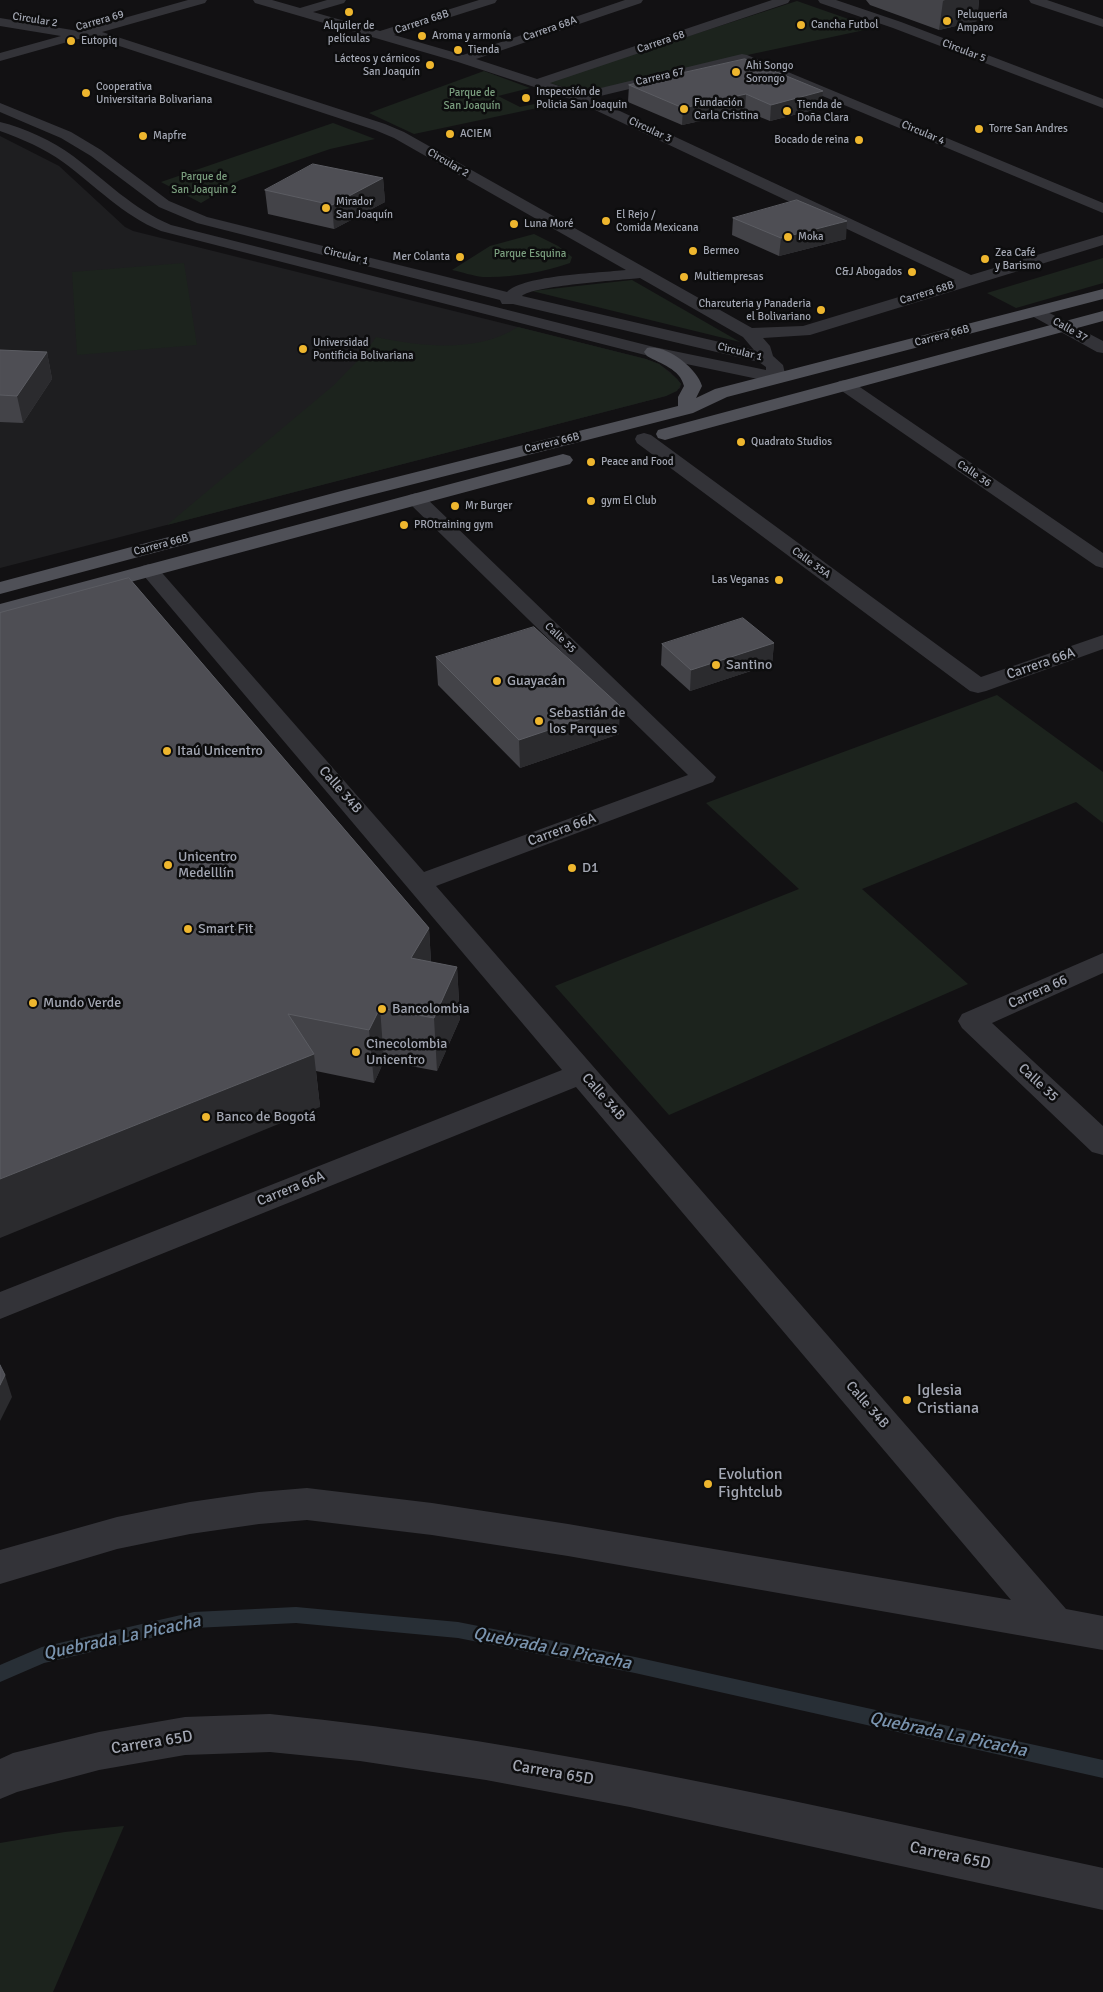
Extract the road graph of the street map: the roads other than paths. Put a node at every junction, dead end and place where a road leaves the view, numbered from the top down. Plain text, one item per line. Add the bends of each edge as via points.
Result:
1 (172, 0) edge
2 (201, 0) edge
3 (259, 0) edge
4 (340, 0) edge
5 (491, 0) edge
6 (637, 0) edge
7 (784, 0) edge
8 (824, 0) edge
9 (1035, 0) edge
10 (300, 12) junction
11 (0, 14) edge
12 (0, 22) edge
13 (1103, 23) edge
14 (79, 31) junction
15 (62, 32) junction
16 (95, 32) junction
17 (381, 35) junction
18 (0, 49) edge
19 (0, 57) edge
20 (742, 58) joint
21 (463, 59) junction
22 (537, 83) junction
23 (578, 97) junction
24 (1103, 104) edge
25 (0, 107) edge
26 (0, 126) edge
27 (1103, 208) edge
28 (1103, 240) edge
29 (641, 273) junction
30 (968, 280) junction
31 (1103, 294) edge
32 (510, 298) junction
33 (495, 312) junction
34 (1038, 312) junction
35 (1103, 316) edge
36 (1065, 327) junction
37 (749, 333) junction
38 (1103, 348) edge
39 (653, 352) junction
40 (771, 366) junction
41 (845, 385) junction
42 (687, 409) junction
43 (755, 410) junction
44 (644, 439) junction
45 (615, 447) dead end
46 (577, 456) dead end
47 (416, 499) junction
48 (1103, 562) edge
49 (149, 570) junction
50 (0, 588) edge
51 (70, 591) junction
52 (0, 610) edge
53 (154, 610) edge
54 (190, 617) junction
55 (27, 625) edge
56 (1103, 642) edge
57 (978, 686) joint
58 (704, 777) joint
59 (419, 883) junction
60 (1103, 962) edge
61 (972, 1021) joint
62 (583, 1073) junction
63 (1103, 1144) edge
64 (0, 1306) edge
65 (9, 1559) edge
66 (1056, 1626) junction
67 (1103, 1633) edge
68 (0, 1779) edge
69 (1103, 1889) edge

1 - 14 street, Carrera 69
2 - 16 street, Carrera 69
3 - 10 street, Circular 3
4 - 10 street
5 - 17 street, Carrera 68B
6 - 21 street, Carrera 68A
7 - 22 street, Carrera 68
8 - 24 street, Circular 5
9 - 13 street
10 - 17 street, Circular 3
11 - 14 street, Circular 2
12 - 15 street, Circular 2
14 - 15 street, Circular 2
14 - 16 street, Circular 2
14 - 19 street, Carrera 69
15 - 18 street, Carrera 69
16 - 29 street, Circular 2 via 399,135
17 - 21 street, Circular 3
20 - 23 street, Carrera 67
20 - 27 street, Circular 4
21 - 22 street, Circular 3
22 - 23 street, Circular 3
23 - 30 street, Circular 3
25 - 32 street, Circular 1 via 66,136 96,153 164,204 202,220
26 - 33 street, Circular 1 via 68,159 128,208 154,224
28 - 30 street, Carrera 68B
29 - 32 street via 542,284 519,290
29 - 37 street, Circular 2
30 - 37 street, Carrera 68B via 804,331
31 - 34 main road, Carrera 66B
32 - 33 street
32 - 40 street, Circular 1
33 - 39 street, Circular 1
34 - 36 street, Calle 37
34 - 40 main road, Carrera 66B via 821,368
35 - 36 main road, Carrera 66B
36 - 38 street, Calle 37
36 - 41 main road, Carrera 66B
37 - 40 street, Circular 2 via 761,346
39 - 40 street, Circular 1
39 - 42 main road via 690,377 693,386 687,397
40 - 41 main road
40 - 42 main road, Carrera 66B
40 - 43 main road via 766,398
41 - 43 main road, Carrera 66B
41 - 48 street, Calle 36
42 - 50 main road, Carrera 66B
43 - 44 main road, Carrera 66B
44 - 45 main road, Carrera 66B
44 - 57 street, Calle 35A
46 - 47 main road, Carrera 66B
47 - 49 main road, Carrera 66B
47 - 58 street, Calle 35
49 - 51 main road, Carrera 66B
49 - 54 street, Calle 34B
51 - 52 main road, Carrera 66B
51 - 55 main road
53 - 54 street
54 - 59 street, Calle 34B
56 - 57 street, Carrera 66A
58 - 59 street, Carrera 66A
59 - 62 street, Calle 34B
60 - 61 street, Carrera 66
61 - 63 street, Calle 35
62 - 64 street, Carrera 66A
62 - 66 street, Calle 34B
65 - 66 street via 190,1518 306,1504 560,1539
66 - 67 street
68 - 69 street, Carrera 65D via 99,1751 185,1736 270,1733 477,1759 630,1787

